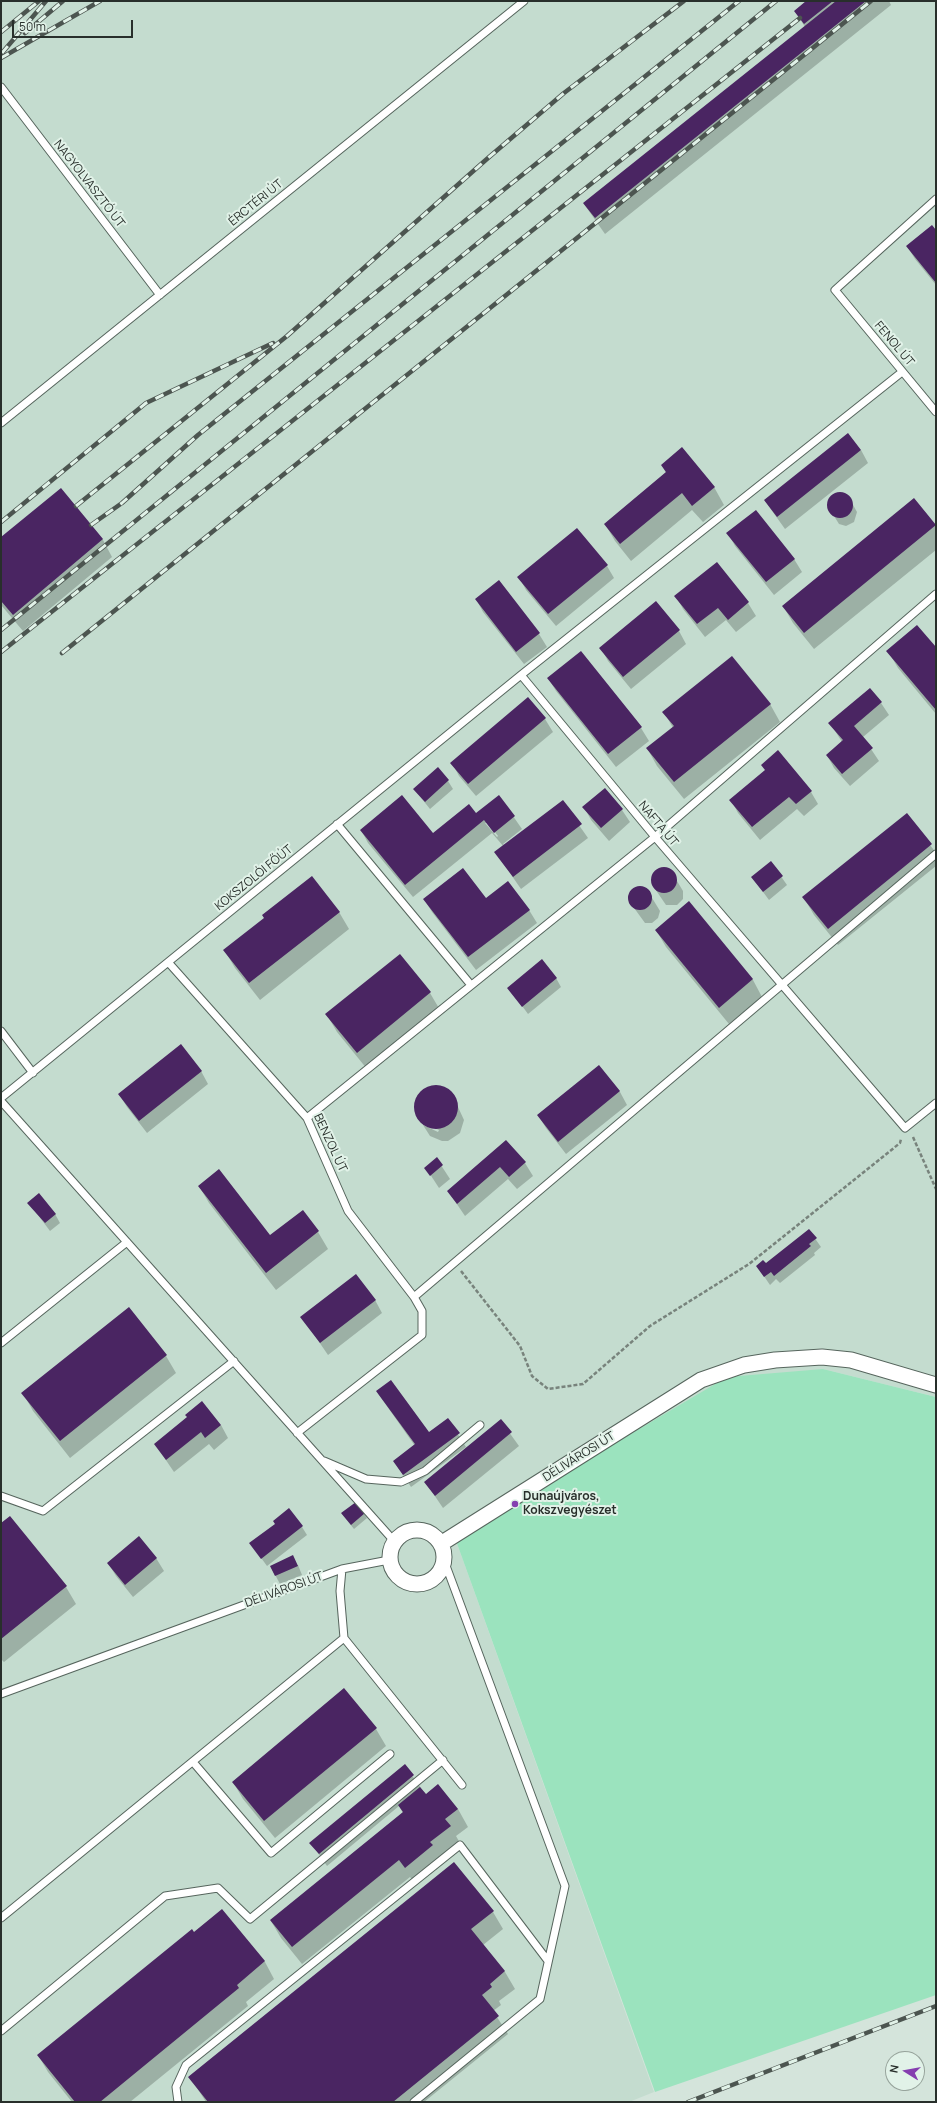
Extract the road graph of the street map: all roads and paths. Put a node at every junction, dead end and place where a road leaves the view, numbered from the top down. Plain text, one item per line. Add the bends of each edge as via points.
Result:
1 (524, 1) edge
2 (1, 87) edge
3 (936, 198) edge
4 (160, 294) junction
5 (902, 372) junction
6 (936, 412) edge
7 (1, 423) edge
8 (936, 594) edge
9 (521, 675) junction
10 (337, 824) junction
11 (655, 837) junction
12 (936, 854) edge
13 (168, 962) junction
14 (782, 984) junction
15 (471, 985) junction
16 (1, 1031) edge
17 (33, 1073) junction
18 (1, 1100) edge
19 (936, 1103) edge
20 (307, 1118) junction
21 (904, 1128) junction
22 (936, 1189) edge
23 (127, 1242) junction
24 (454, 1263) junction
25 (414, 1297) junction
26 (1, 1343) edge
27 (234, 1361) junction
28 (936, 1385) edge
29 (480, 1425) dead end
30 (297, 1433) junction
31 (322, 1460) junction
32 (1, 1496) edge
33 (394, 1541) junction
34 (442, 1544) junction
35 (389, 1560) junction
36 (445, 1563) junction
37 (342, 1569) junction
38 (344, 1638) junction
39 (1, 1694) edge
40 (390, 1754) dead end
41 (443, 1760) junction
42 (193, 1762) junction
43 (462, 1785) dead end
44 (1, 1918) edge
45 (548, 1961) junction
46 (1, 2032) edge
47 (178, 2102) edge
48 (414, 2102) edge

1 - 4 lane, ÉRCTÉRI ÚT
2 - 4 lane, NAGYOLVASZTÓ ÚT
3 - 5 lane, FENOL ÚT via 835,290
4 - 7 lane, ÉRCTÉRI ÚT
5 - 6 lane, FENOL ÚT
5 - 9 lane, KOKSZOLÓI FŐÚT
8 - 11 lane
9 - 10 lane, KOKSZOLÓI FŐÚT
9 - 11 lane, NAFTA ÚT
10 - 13 lane, KOKSZOLÓI FŐÚT
10 - 15 lane
11 - 14 lane, NAFTA ÚT
11 - 15 lane
12 - 14 lane
13 - 17 lane, KOKSZOLÓI FŐÚT
13 - 20 lane, BENZOL ÚT
14 - 21 lane, NAFTA ÚT
14 - 24 lane
15 - 20 lane
16 - 17 lane
17 - 18 lane, KOKSZOLÓI FŐÚT
18 - 23 lane
19 - 21 lane
20 - 25 lane, BENZOL ÚT via 348,1211
21 - 22 path via 913,1137
21 - 24 path via 900,1143 749,1264 650,1326 583,1384 548,1389 532,1376 520,1346
23 - 26 lane
23 - 27 lane
24 - 25 lane
25 - 30 lane, BENZOL ÚT via 422,1311 422,1335
27 - 30 lane
27 - 32 lane via 43,1511
28 - 34 street, DÉLIVÁROSI ÚT via 851,1360 822,1357 744,1365 701,1380
29 - 31 lane via 425,1471 401,1482 366,1479
30 - 31 lane
31 - 33 lane
33 - 34 street via 409,1530 428,1530
33 - 35 street
34 - 36 street
35 - 36 street via 398,1577 416,1585 434,1579
35 - 37 lane, DÉLIVÁROSI ÚT
36 - 45 lane via 565,1886
37 - 38 lane via 340,1592
37 - 39 lane, DÉLIVÁROSI ÚT
38 - 41 lane
38 - 42 lane
40 - 42 lane via 271,1853
41 - 43 lane
41 - 46 lane via 250,1919 218,1888 165,1896
42 - 44 lane
45 - 47 lane via 460,1845 186,2065 176,2087
45 - 48 lane via 540,1999

